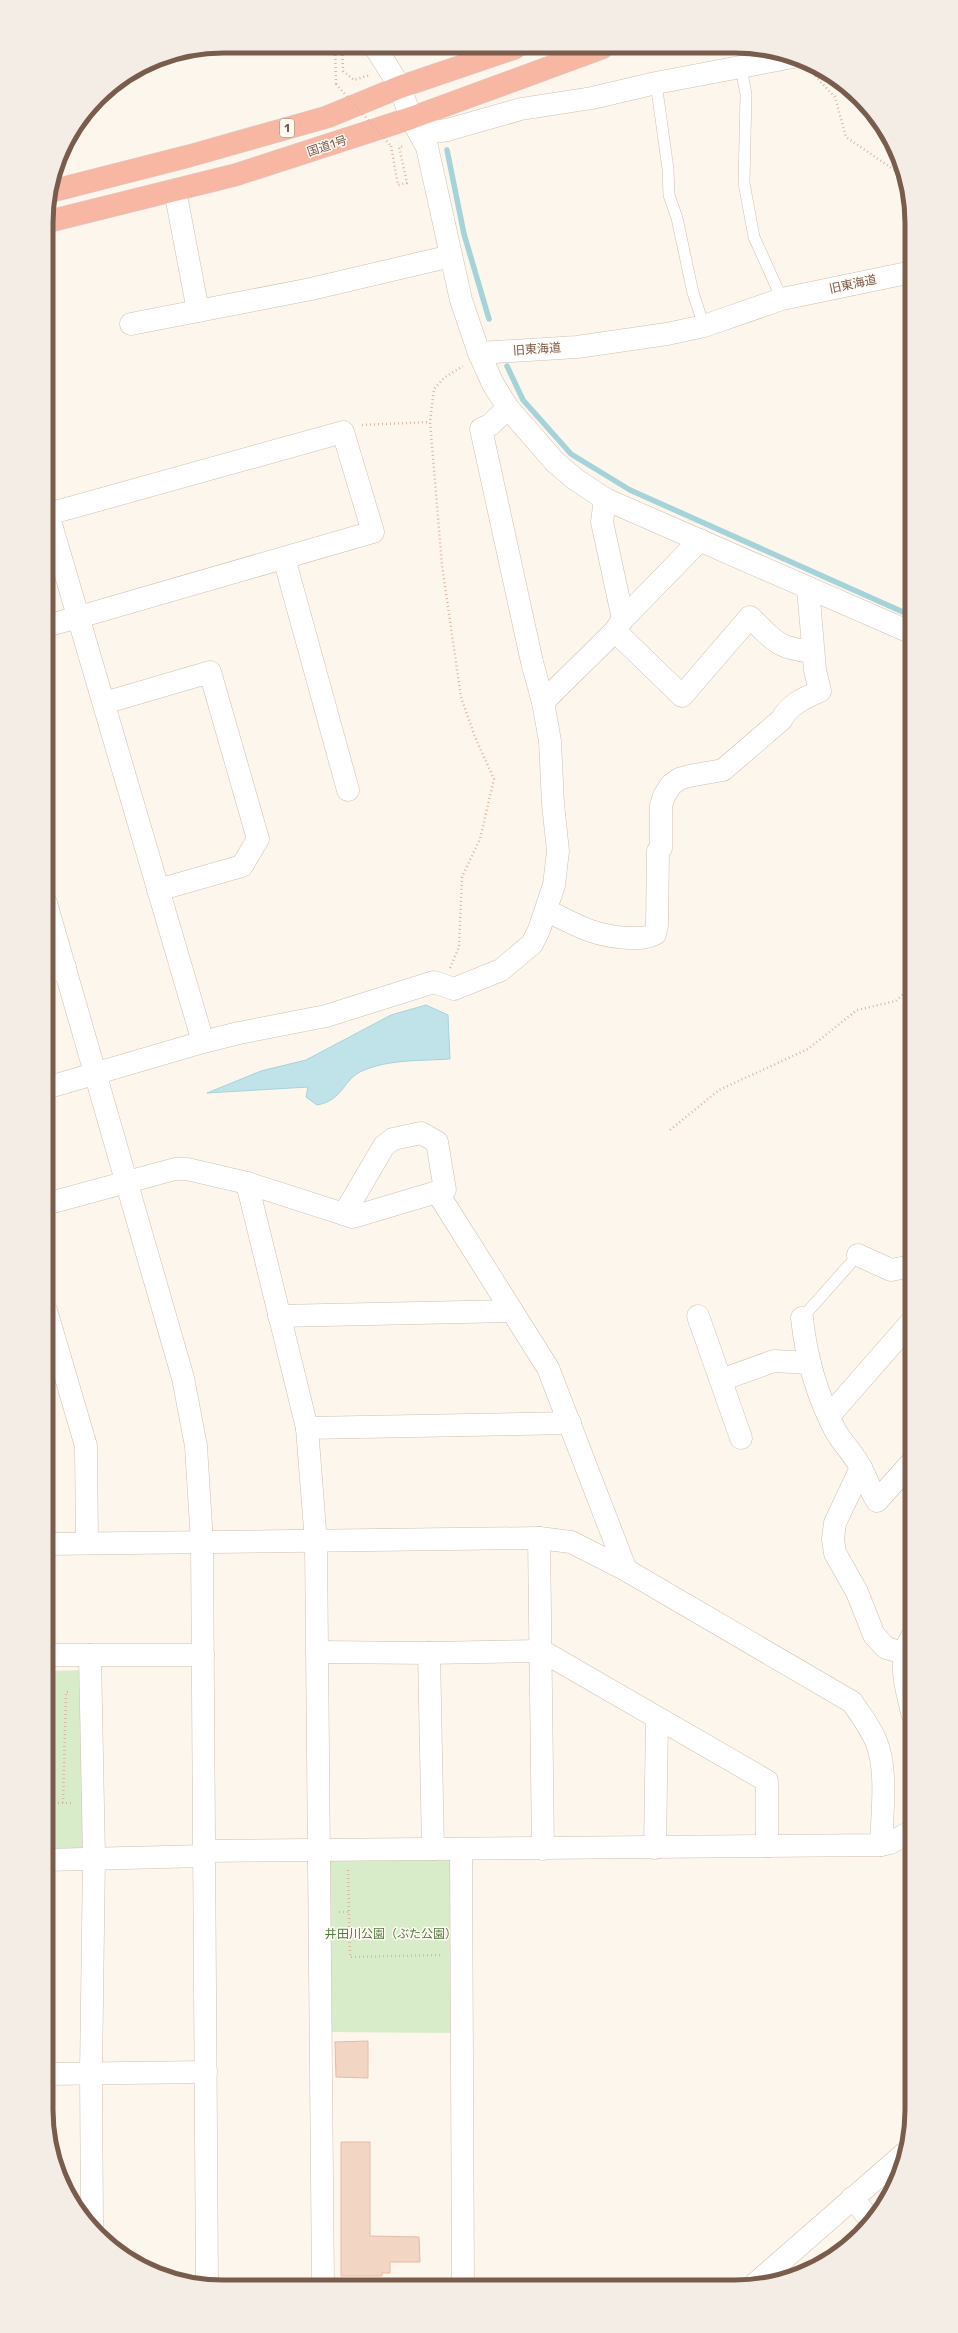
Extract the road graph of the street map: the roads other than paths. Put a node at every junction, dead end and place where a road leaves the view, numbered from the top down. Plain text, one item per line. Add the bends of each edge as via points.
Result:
1 (379, 53) edge
2 (500, 53) edge
3 (590, 53) edge
4 (782, 60) edge
5 (741, 68) junction
6 (656, 83) junction
7 (400, 87) junction
8 (416, 126) junction
9 (56, 190) edge
10 (175, 190) junction
11 (53, 220) edge
12 (451, 256) junction
13 (905, 273) edge
14 (782, 299) junction
15 (198, 311) junction
16 (131, 324) dead end
17 (704, 326) junction
18 (478, 353) junction
19 (508, 408) junction
20 (605, 499) junction
21 (53, 513) edge
22 (53, 530) edge
23 (700, 540) junction
24 (284, 558) junction
25 (808, 588) junction
26 (80, 617) junction
27 (53, 624) edge
28 (619, 625) junction
29 (905, 630) edge
30 (813, 652) junction
31 (543, 702) junction
32 (104, 703) junction
33 (348, 790) dead end
34 (158, 890) junction
35 (546, 910) junction
36 (53, 954) edge
37 (55, 969) edge
38 (203, 1042) junction
39 (95, 1074) junction
40 (53, 1086) edge
41 (126, 1182) junction
42 (247, 1183) junction
43 (437, 1192) junction
44 (53, 1202) edge
45 (344, 1214) junction
46 (858, 1255) joint
47 (905, 1267) edge
48 (512, 1312) junction
49 (279, 1316) junction
50 (698, 1316) dead end
51 (802, 1318) joint
52 (905, 1329) edge
53 (53, 1334) edge
54 (810, 1363) junction
55 (721, 1380) junction
56 (829, 1416) junction
57 (570, 1423) junction
58 (307, 1428) junction
59 (741, 1438) dead end
60 (861, 1468) junction
61 (905, 1473) edge
62 (539, 1538) junction
63 (202, 1542) junction
64 (316, 1542) junction
65 (87, 1543) junction
66 (53, 1544) edge
67 (626, 1570) junction
68 (905, 1645) edge
69 (542, 1651) junction
70 (318, 1652) junction
71 (429, 1653) junction
72 (53, 1655) edge
73 (90, 1655) junction
74 (203, 1655) junction
75 (905, 1657) edge
76 (905, 1683) edge
77 (657, 1719) junction
78 (905, 1835) edge
79 (881, 1845) junction
80 (767, 1846) junction
81 (655, 1848) junction
82 (433, 1849) junction
83 (543, 1849) junction
84 (318, 1850) junction
85 (461, 1850) junction
86 (204, 1854) junction
87 (94, 1857) junction
88 (53, 1860) edge
89 (206, 2072) junction
90 (91, 2073) junction
91 (53, 2074) edge
92 (897, 2159) edge
93 (852, 2198) junction
94 (868, 2216) edge
95 (92, 2218) edge
96 (762, 2278) edge
97 (207, 2280) edge
98 (323, 2280) edge
99 (463, 2280) edge

1 - 7 street
2 - 7 highway, 1
3 - 8 highway, 国道1号
4 - 5 street
5 - 6 street
5 - 14 lane via 746,94 744,183 754,237
6 - 8 street via 592,98 521,109 447,130
6 - 17 lane via 668,169 669,195 677,218 693,294
7 - 8 street
7 - 9 highway, 1 via 327,117
8 - 10 highway, 国道1号 via 236,176
8 - 12 street via 427,147
10 - 11 highway, 国道1号
10 - 15 street
12 - 15 street via 310,289
12 - 18 street via 461,300
13 - 14 street, 旧東海道
14 - 17 street, 旧東海道
15 - 16 street
17 - 18 street, 旧東海道 via 577,347
18 - 19 street
19 - 20 street via 555,462
19 - 31 street via 490,425 481,429
20 - 23 street
20 - 28 street via 602,522
21 - 24 street via 343,432 373,532
22 - 26 street
23 - 25 street
23 - 28 street
24 - 26 street
24 - 33 street
25 - 29 street
25 - 30 street
26 - 27 street
26 - 32 street
28 - 30 street via 682,696 750,617 778,644 790,650
28 - 31 street
30 - 35 street via 820,691 799,700 781,720 723,770 678,779 664,796 661,848 658,851 655,934 643,939 610,937 588,932
31 - 35 street via 550,741 558,851 554,885
32 - 34 street
32 - 34 street via 210,672 258,839 242,866
34 - 38 street
35 - 38 street via 532,944 501,970 454,989 434,982 326,1016
36 - 37 street
37 - 39 street
38 - 39 street
39 - 40 street
39 - 41 street
41 - 42 street via 175,1169 186,1169
41 - 44 street
41 - 63 street via 183,1378 193,1426
42 - 45 street
42 - 49 street
43 - 45 street via 353,1217
43 - 45 street via 445,1190 437,1142 421,1133 393,1139 384,1146
43 - 48 street
46 - 47 street via 892,1270
46 - 51 lane
48 - 49 street
48 - 57 street via 548,1368
49 - 58 street
50 - 55 street
51 - 54 street via 805,1348
52 - 56 street
53 - 65 street via 86,1446
54 - 55 street via 774,1361
54 - 56 street
55 - 59 street
56 - 60 street
57 - 58 street
57 - 67 street
58 - 64 street
60 - 61 street via 867,1485 877,1501
60 - 68 street via 835,1523 835,1553 857,1592 874,1635 886,1648
62 - 64 street
62 - 67 street via 571,1542
62 - 69 street
63 - 64 street
63 - 65 street
63 - 74 street
64 - 70 street
65 - 66 street
67 - 79 street via 852,1702 868,1723 882,1761
69 - 71 street
69 - 77 street
69 - 83 street
70 - 71 street
70 - 84 street
71 - 82 street
72 - 73 street
73 - 74 street
73 - 87 street
74 - 86 street
75 - 76 street via 902,1670
77 - 80 street via 768,1781
77 - 81 street
78 - 79 street
79 - 80 street
80 - 81 street
81 - 83 street
82 - 84 street
82 - 85 street
83 - 85 street
84 - 86 street
84 - 98 street
85 - 99 street
86 - 87 street
86 - 89 street
87 - 88 street
87 - 90 street
89 - 90 street
89 - 97 street
90 - 91 street
90 - 95 street
92 - 93 street
93 - 94 street
93 - 96 street

